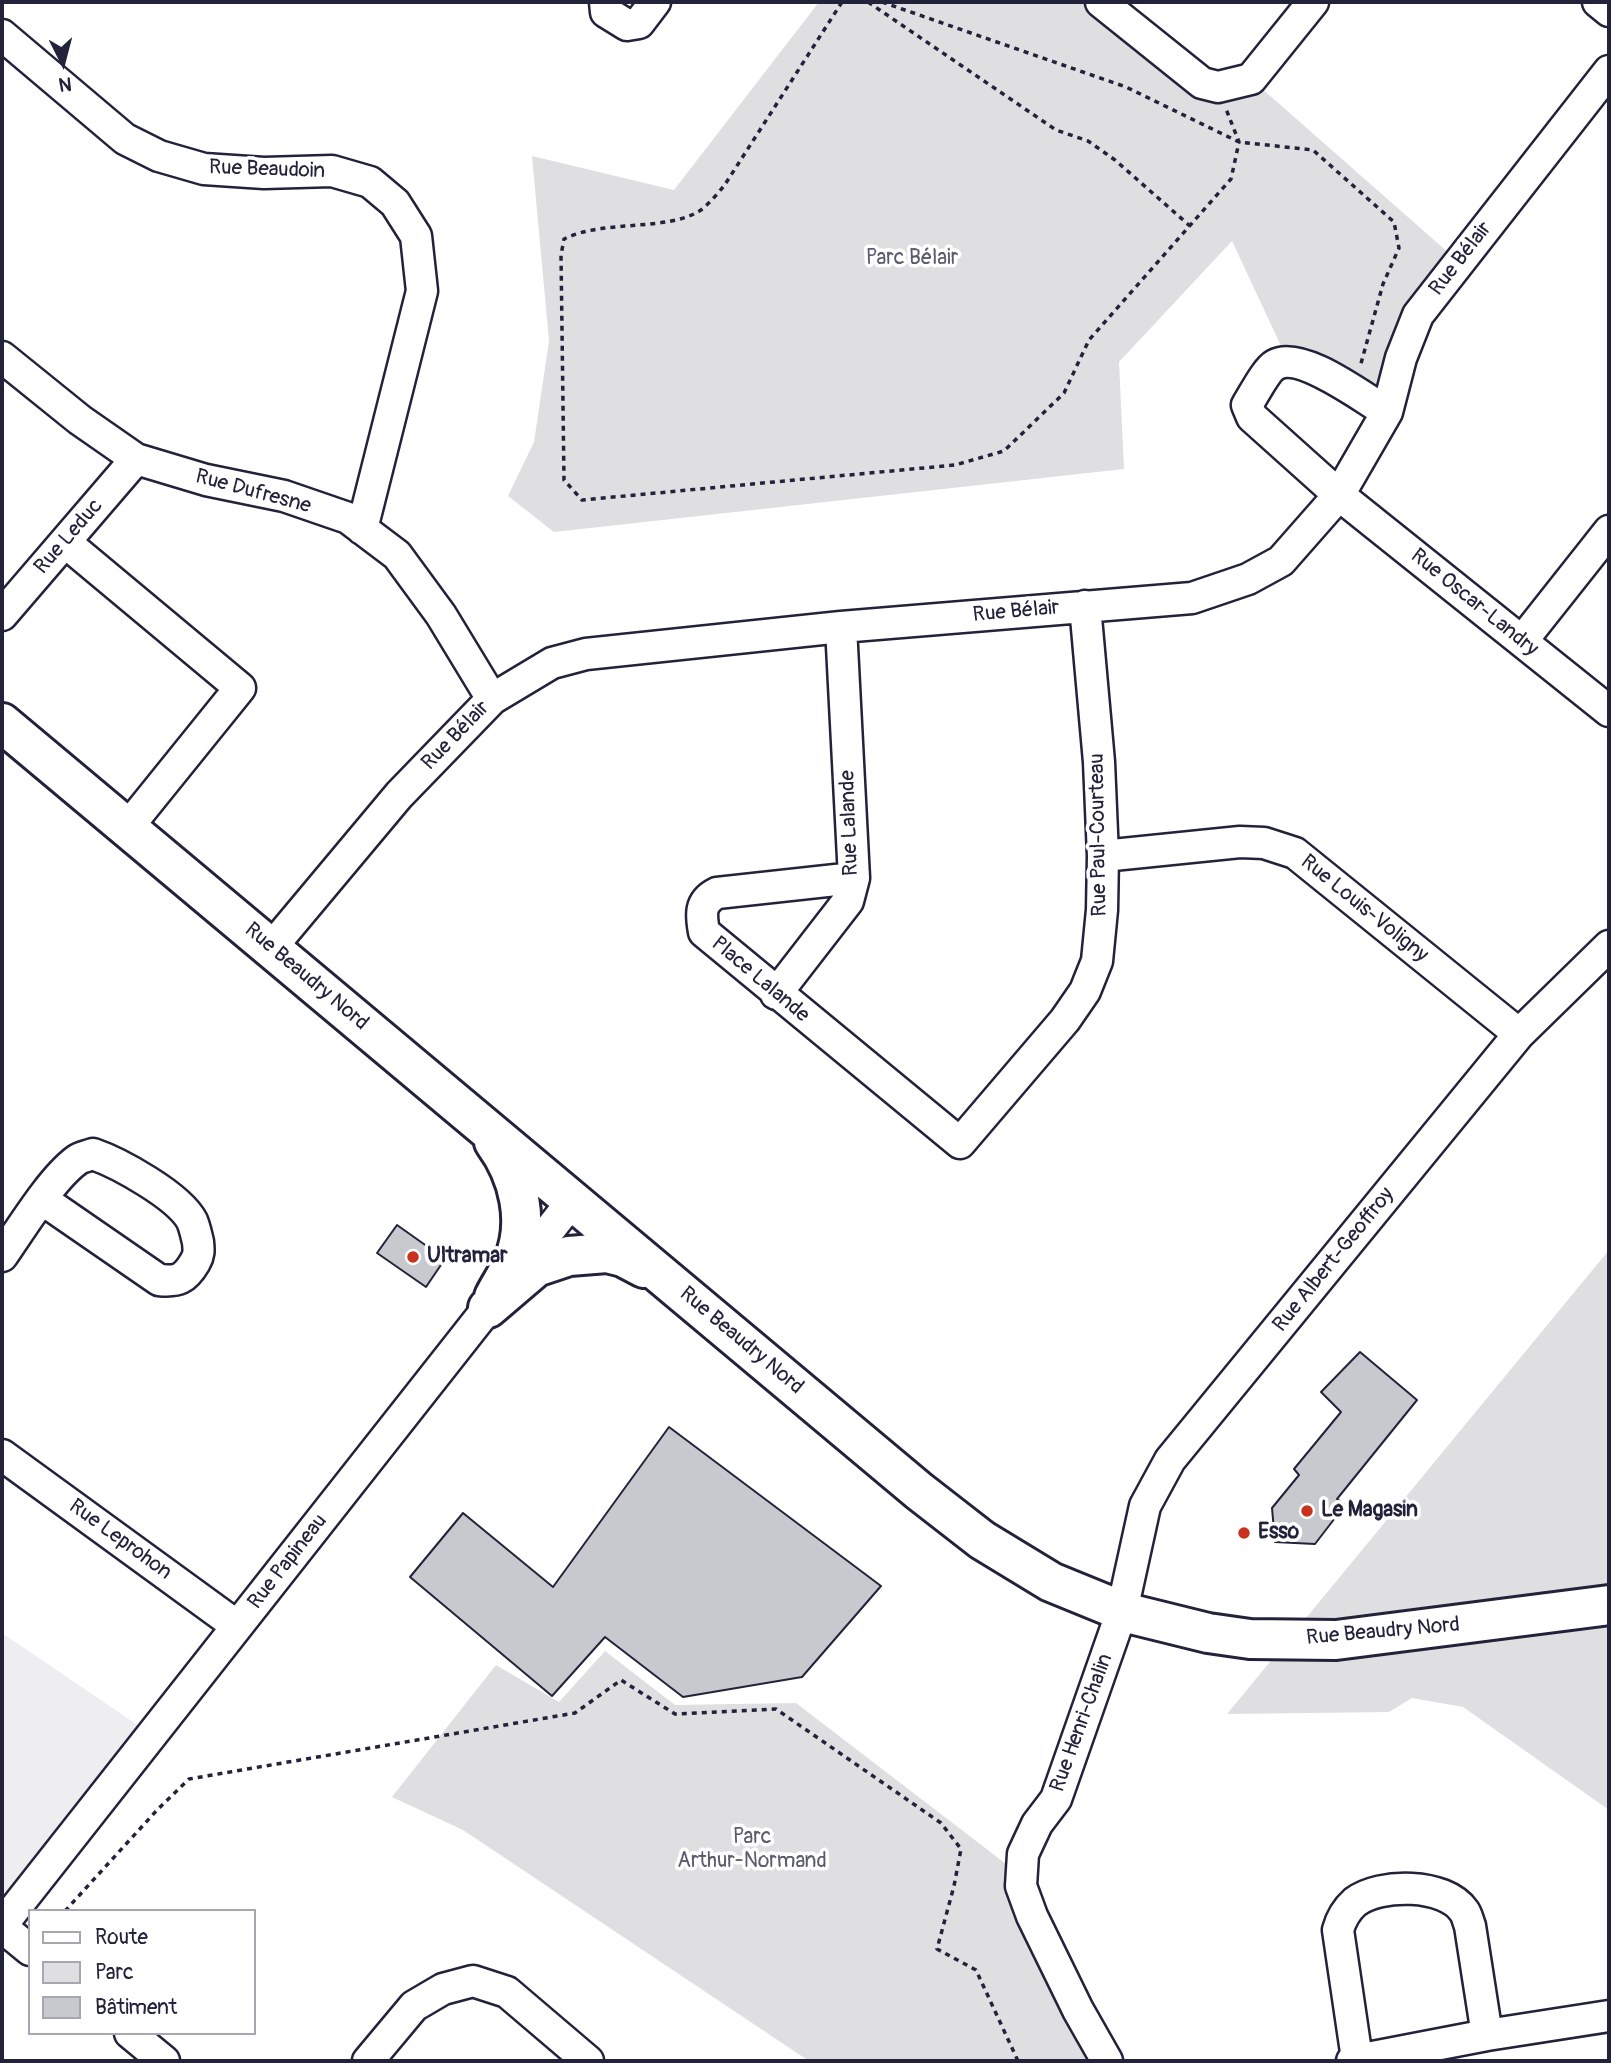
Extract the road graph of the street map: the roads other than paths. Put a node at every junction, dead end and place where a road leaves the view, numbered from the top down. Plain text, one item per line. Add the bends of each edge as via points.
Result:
1 (605, 2) edge
2 (655, 2) edge
3 (1101, 2) edge
4 (1313, 2) edge
5 (1598, 2) edge
6 (1609, 11) edge
7 (2, 35) edge
8 (1609, 71) edge
9 (2, 357) edge
10 (1387, 412) junction
11 (136, 458) junction
12 (1339, 495) junction
13 (362, 529) junction
14 (1609, 531) edge
15 (65, 542) junction
16 (1085, 607) junction
17 (2, 615) edge
18 (841, 627) junction
19 (1522, 642) junction
20 (492, 699) junction
21 (1609, 711) edge
22 (2, 723) edge
23 (127, 828) junction
24 (1103, 856) junction
25 (854, 878) junction
26 (1609, 946) edge
27 (271, 948) junction
28 (776, 994) junction
29 (1519, 1034) junction
30 (478, 1120) junction
31 (960, 1143) joint
32 (43, 1200) junction
33 (573, 1200) junction
34 (2, 1256) edge
35 (691, 1299) junction
36 (488, 1308) junction
37 (2, 1455) edge
38 (1609, 1605) edge
39 (1122, 1611) junction
40 (237, 1626) junction
41 (2, 1926) edge
42 (28, 1948) edge
43 (1609, 2016) edge
44 (132, 2035) edge
45 (1488, 2035) junction
46 (1425, 2054) edge
47 (1355, 2060) edge
48 (164, 2061) edge
49 (368, 2061) edge
50 (587, 2061) edge
51 (1107, 2061) edge

1 - 2 street via 606,12 627,25 639,23
3 - 4 street via 1202,83 1218,87 1251,79
5 - 6 street
7 - 13 street, Rue Beaudoin via 125,139 159,156 204,169 332,171 370,182 395,203 416,236 422,291
8 - 10 street, Rue Bélair via 1418,315
9 - 11 street, Rue Dufresne
10 - 12 street, Rue Bélair
10 - 12 street, Rue Oscar-Landry via 1311,367 1288,361 1273,366 1247,405 1252,417
11 - 13 street, Rue Dufresne via 206,480 284,496 348,518
11 - 15 street, Rue Leduc
12 - 16 street, Rue Bélair via 1281,561 1248,579 1192,598
12 - 19 street, Rue Oscar-Landry
13 - 20 street, Rue Dufresne via 397,555 441,615
14 - 19 street
15 - 17 street, Rue Leduc
15 - 23 street via 240,688
16 - 18 street, Rue Bélair
16 - 24 street, Rue Paul-Courteau
18 - 20 street, Rue Bélair via 586,654 552,663
18 - 25 street, Rue Lalande
19 - 21 street, Rue Oscar-Landry
20 - 27 street, Rue Bélair via 399,795
22 - 23 main road, Rue Beaudry Nord
23 - 27 main road, Rue Beaudry Nord
24 - 29 street, Rue Louis-Voligny via 1240,842 1285,848
24 - 31 street, Rue Paul-Courteau via 1097,961 1085,991
25 - 28 street, Rue Lalande via 848,901
25 - 28 street, Place Lalande via 745,888 708,897 701,911 704,932
26 - 29 street, Rue Albert-Geoffroy
27 - 30 main road, Rue Beaudry Nord
28 - 31 street, Place Lalande
29 - 39 street, Rue Albert-Geoffroy via 1170,1460 1145,1506
30 - 33 main road, Rue Beaudry Nord
30 - 36 main road via 508,1161 520,1200 522,1232 513,1261
32 - 32 street via 159,1280 187,1276 199,1255 191,1218 155,1186 106,1158 93,1154 78,1160
32 - 34 street
33 - 35 main road, Rue Beaudry Nord
33 - 36 street, Rue Papineau
35 - 36 main road via 658,1274 607,1254 569,1256 536,1267
35 - 39 main road, Rue Beaudry Nord via 982,1540 1051,1582
36 - 40 street, Rue Papineau
37 - 40 street, Rue Leprohon
38 - 39 main road, Rue Beaudry Nord via 1336,1640 1251,1639 1168,1625
39 - 51 street, Rue Henri-Chalin via 1056,1799 1023,1854 1021,1886
40 - 41 street, Rue Papineau
41 - 42 street
43 - 45 street
44 - 48 street
45 - 46 street
45 - 47 street via 1464,1911 1449,1897 1430,1891 1389,1891 1356,1902 1342,1917 1338,1930
46 - 47 street
49 - 50 street via 414,2006 443,1989 473,1981 506,1992

